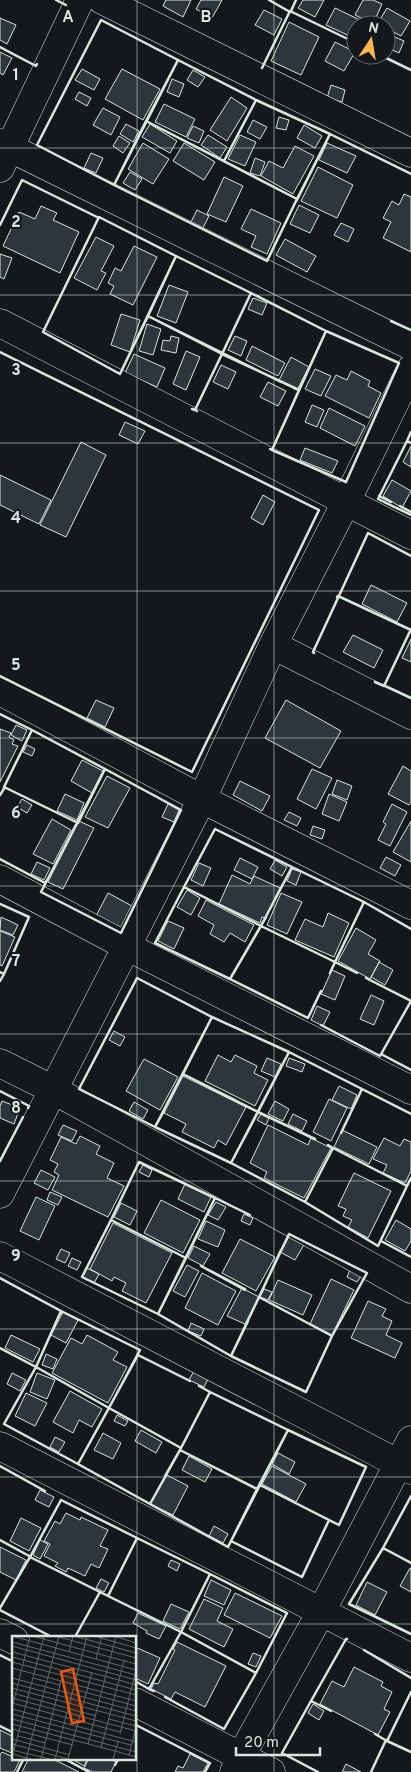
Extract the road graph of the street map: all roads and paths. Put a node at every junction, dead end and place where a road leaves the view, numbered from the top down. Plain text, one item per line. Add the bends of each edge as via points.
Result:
1 (80, 0) edge
2 (102, 0) edge
3 (3, 153) edge
4 (411, 153) edge
5 (0, 323) edge
6 (411, 346) edge
7 (411, 369) edge
8 (346, 502) junction
9 (411, 535) edge
10 (273, 646) junction
11 (0, 691) edge
12 (411, 715) edge
13 (202, 798) junction
14 (0, 879) edge
15 (411, 905) edge
16 (126, 946) junction
17 (0, 1064) edge
18 (52, 1090) junction
19 (411, 1090) edge
20 (0, 1194) edge
21 (0, 1256) edge
22 (411, 1289) edge
23 (411, 1440) edge
24 (0, 1446) edge
25 (405, 1467) edge
26 (321, 1612) junction
27 (0, 1632) edge
28 (12, 1639) edge
29 (411, 1658) edge
30 (136, 1703) edge
31 (237, 1764) edge
32 (271, 1772) edge

1 - 3 street
2 - 4 street
3 - 6 street
5 - 8 street
7 - 8 street
8 - 9 street
8 - 10 street
10 - 12 street
10 - 13 street
11 - 13 street
13 - 15 street
13 - 16 street
14 - 16 street
16 - 18 street
16 - 19 street
17 - 18 street
18 - 20 street
18 - 22 street
21 - 25 street
23 - 25 street
24 - 26 street
25 - 26 street
26 - 29 street
26 - 31 street
27 - 28 street
30 - 31 street
31 - 32 street

